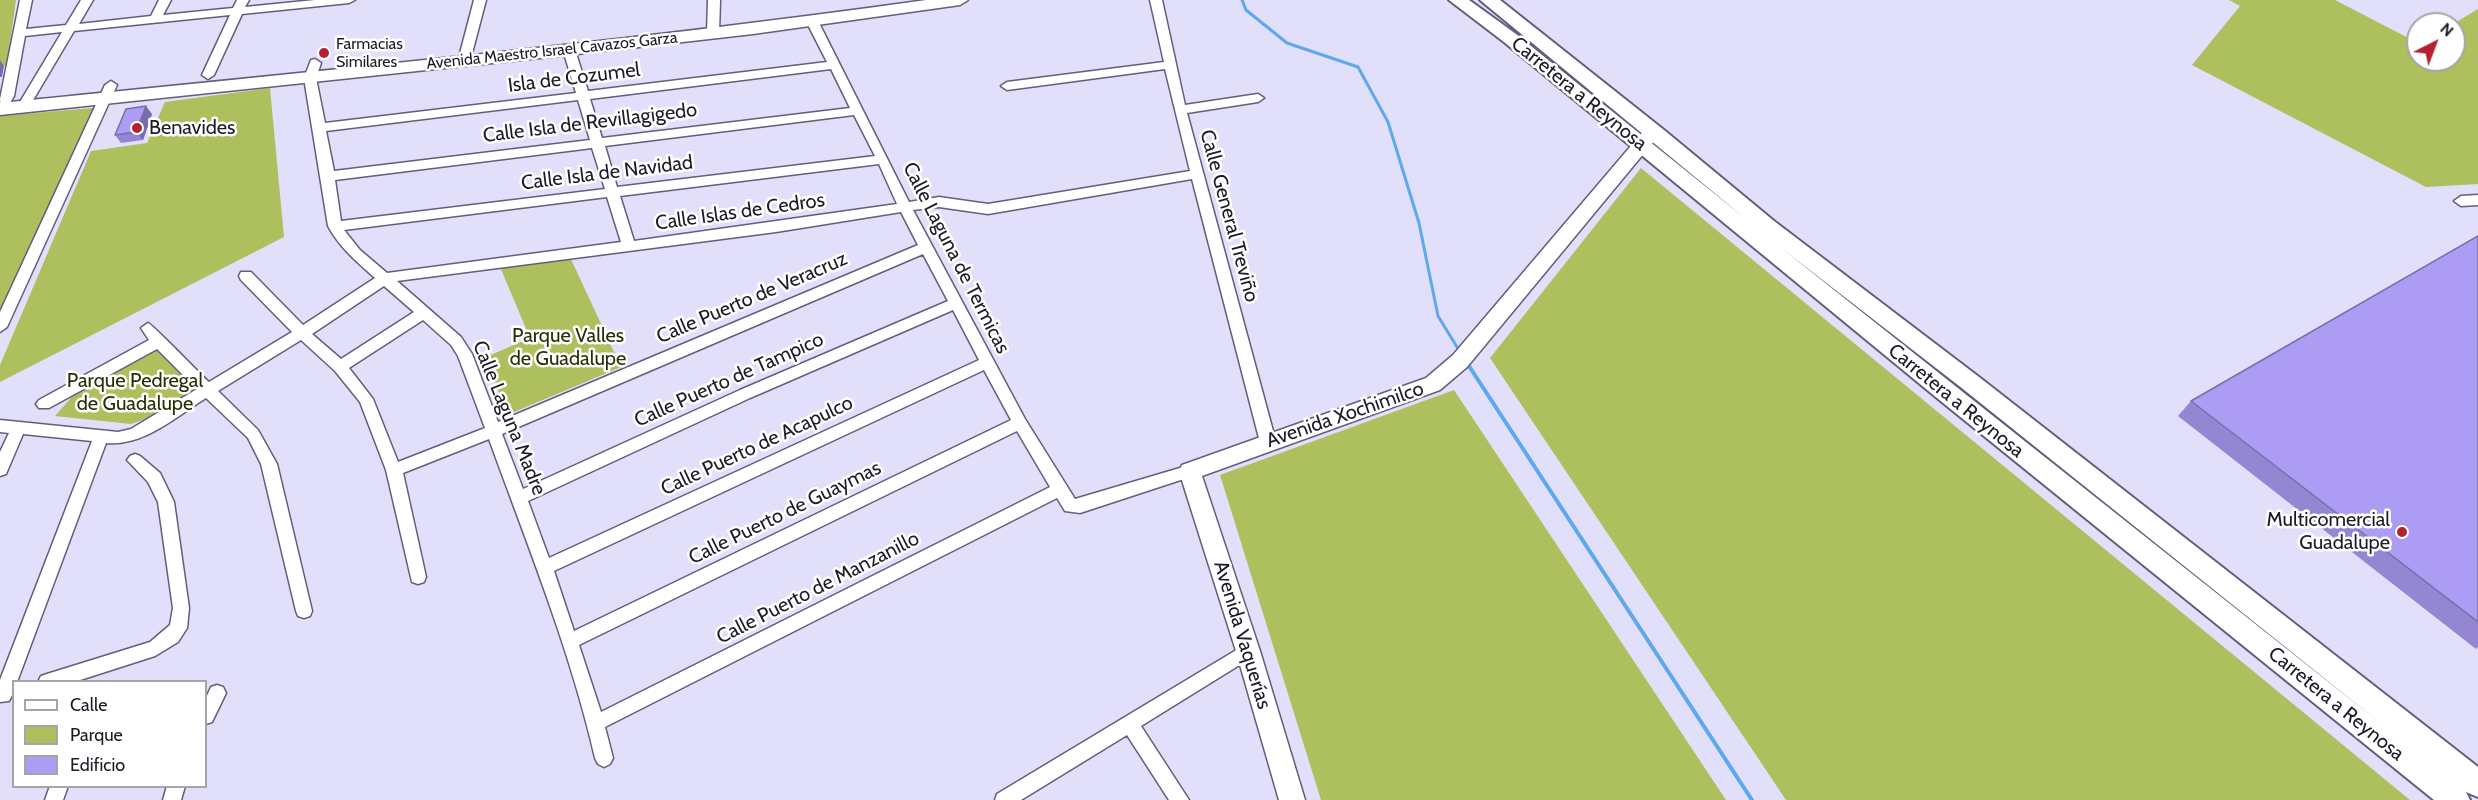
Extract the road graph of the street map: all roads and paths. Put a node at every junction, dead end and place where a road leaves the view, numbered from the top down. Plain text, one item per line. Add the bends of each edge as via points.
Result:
1 (26, 0) edge
2 (87, 0) edge
3 (165, 0) edge
4 (243, 0) edge
5 (349, 0) edge
6 (480, 0) edge
7 (714, 0) edge
8 (883, 0) edge
9 (960, 0) edge
10 (1156, 0) edge
11 (1458, 0) edge
12 (1489, 0) edge
13 (323, 1) edge
14 (237, 12) junction
15 (155, 20) junction
16 (812, 21) junction
17 (712, 27) junction
18 (70, 28) junction
19 (21, 33) junction
20 (569, 50) junction
21 (465, 54) junction
22 (833, 65) junction
23 (1169, 65) junction
24 (312, 71) junction
25 (207, 75) junction
26 (1006, 86) dead end
27 (108, 92) junction
28 (584, 96) junction
29 (1258, 98) dead end
30 (27, 100) junction
31 (2, 103) edge
32 (1180, 110) junction
33 (856, 111) junction
34 (319, 128) junction
35 (598, 141) junction
36 (1644, 145) junction
37 (883, 159) junction
38 (1197, 174) junction
39 (328, 176) junction
40 (612, 192) junction
41 (2478, 200) edge
42 (2461, 201) dead end
43 (906, 209) junction
44 (335, 226) junction
45 (629, 247) junction
46 (926, 247) junction
47 (246, 276) dead end
48 (385, 279) junction
49 (956, 303) junction
50 (424, 312) junction
51 (0, 327) edge
52 (148, 328) dead end
53 (302, 333) junction
54 (158, 342) junction
55 (988, 362) junction
56 (340, 367) junction
57 (208, 390) junction
58 (44, 404) dead end
59 (1020, 423) junction
60 (0, 426) edge
61 (18, 429) junction
62 (493, 431) junction
63 (101, 437) junction
64 (1268, 442) junction
65 (135, 460) dead end
66 (0, 470) edge
67 (394, 470) junction
68 (1190, 471) junction
69 (1059, 490) junction
70 (519, 498) junction
71 (1075, 507) joint
72 (544, 568) junction
73 (418, 577) dead end
74 (303, 611) dead end
75 (569, 642) junction
76 (1248, 651) junction
77 (50, 680) edge
78 (217, 693) dead end
79 (6, 694) edge
80 (207, 714) edge
81 (596, 723) junction
82 (1130, 724) junction
83 (604, 758) dead end
84 (2478, 784) edge
85 (1023, 795) edge
86 (1004, 800) edge
87 (1179, 800) edge
88 (1292, 800) edge
89 (2456, 800) edge

1 - 19 street
2 - 18 street
3 - 15 street
4 - 14 street
5 - 13 street
6 - 21 street
7 - 17 street
8 - 17 main road, Avenida Maestro Israel Cavazos Garza
9 - 16 main road, Avenida Maestro Israel Cavazos Garza
10 - 23 street, Calle General Treviño
11 - 36 main road, Carretera a Reynosa via 1510,38 1513,51 1626,145
12 - 36 main road, Carretera a Reynosa
13 - 14 street
14 - 15 street
14 - 25 street
15 - 18 street
16 - 17 main road, Avenida Maestro Israel Cavazos Garza
16 - 22 street, Calle Laguna de Termicas
17 - 20 main road, Avenida Maestro Israel Cavazos Garza
17 - 21 main road, Avenida Maestro Israel Cavazos Garza
18 - 19 street
18 - 30 street
19 - 31 street
20 - 21 main road, Avenida Maestro Israel Cavazos Garza
20 - 28 street
21 - 24 main road, Avenida Maestro Israel Cavazos Garza
22 - 28 street, Isla de Cozumel
22 - 33 street, Calle Laguna de Termicas
23 - 26 street
23 - 32 street, Calle General Treviño
24 - 25 main road, Avenida Maestro Israel Cavazos Garza
24 - 27 main road, Avenida Maestro Israel Cavazos Garza
24 - 34 street, Calle Laguna Madre
25 - 27 main road, Avenida Maestro Israel Cavazos Garza
27 - 30 main road, Avenida Maestro Israel Cavazos Garza
27 - 51 street
28 - 34 street, Isla de Cozumel
28 - 35 street
29 - 32 street
30 - 31 main road, Avenida Maestro Israel Cavazos Garza
32 - 38 street, Calle General Treviño
33 - 35 street, Calle Isla de Revillagigedo
33 - 37 street, Calle Laguna de Termicas
34 - 39 street, Calle Laguna Madre
35 - 39 street, Calle Isla de Revillagigedo
35 - 40 street
36 - 64 main road, Avenida Xochimilco via 1443,377 1418,391
36 - 84 main road, Carretera a Reynosa via 1767,226
36 - 89 main road, Carretera a Reynosa via 1945,392
37 - 40 street, Calle Isla de Navidad
37 - 43 street, Calle Laguna de Termicas
38 - 43 street, Calle Islas de Cedros via 988,209 975,210 947,202
38 - 64 street, Calle General Treviño
39 - 44 street, Calle Laguna Madre
40 - 44 street, Calle Isla de Navidad
40 - 45 street
41 - 42 street
43 - 45 street, Calle Islas de Cedros
43 - 46 street, Calle Laguna de Termicas
44 - 48 street, Calle Laguna Madre via 355,254
45 - 48 street, Calle Islas de Cedros
46 - 49 street, Calle Laguna de Termicas
46 - 62 street, Calle Puerto de Veracruz
47 - 53 street
48 - 50 street, Calle Laguna Madre
48 - 53 street, Calle Islas de Cedros
49 - 55 street, Calle Laguna de Termicas
49 - 70 street, Calle Puerto de Tampico
50 - 56 street
50 - 62 street, Calle Laguna Madre via 465,354
52 - 54 street
53 - 56 street
53 - 57 street, Calle Islas de Cedros
54 - 57 street
54 - 58 street
55 - 59 street, Calle Laguna de Termicas
55 - 72 street, Calle Puerto de Acapulco
56 - 67 street via 366,399
57 - 63 street, Calle Islas de Cedros via 135,434
57 - 74 street via 253,434 269,464
59 - 69 street, Calle Laguna de Termicas
59 - 75 street, Calle Puerto de Guaymas
60 - 61 street, Calle Islas de Cedros
61 - 63 street, Calle Islas de Cedros
61 - 66 street
62 - 67 street, Calle Puerto de Veracruz
62 - 70 street, Calle Laguna Madre
63 - 79 street
64 - 68 main road, Avenida Xochimilco
65 - 77 street via 154,478 166,502 182,622 170,640 155,648
67 - 73 street
68 - 71 street, Avenida Xochimilco
68 - 76 main road, Avenida Vaquerías
69 - 71 street, Calle Laguna de Termicas
69 - 81 street, Calle Puerto de Manzanillo
70 - 72 street, Calle Laguna Madre
72 - 75 street, Calle Laguna Madre
75 - 81 street, Calle Laguna Madre
76 - 82 street
76 - 88 main road, Avenida Vaquerías
78 - 80 street
81 - 83 street, Calle Laguna Madre
82 - 85 street
82 - 87 street
85 - 86 street

